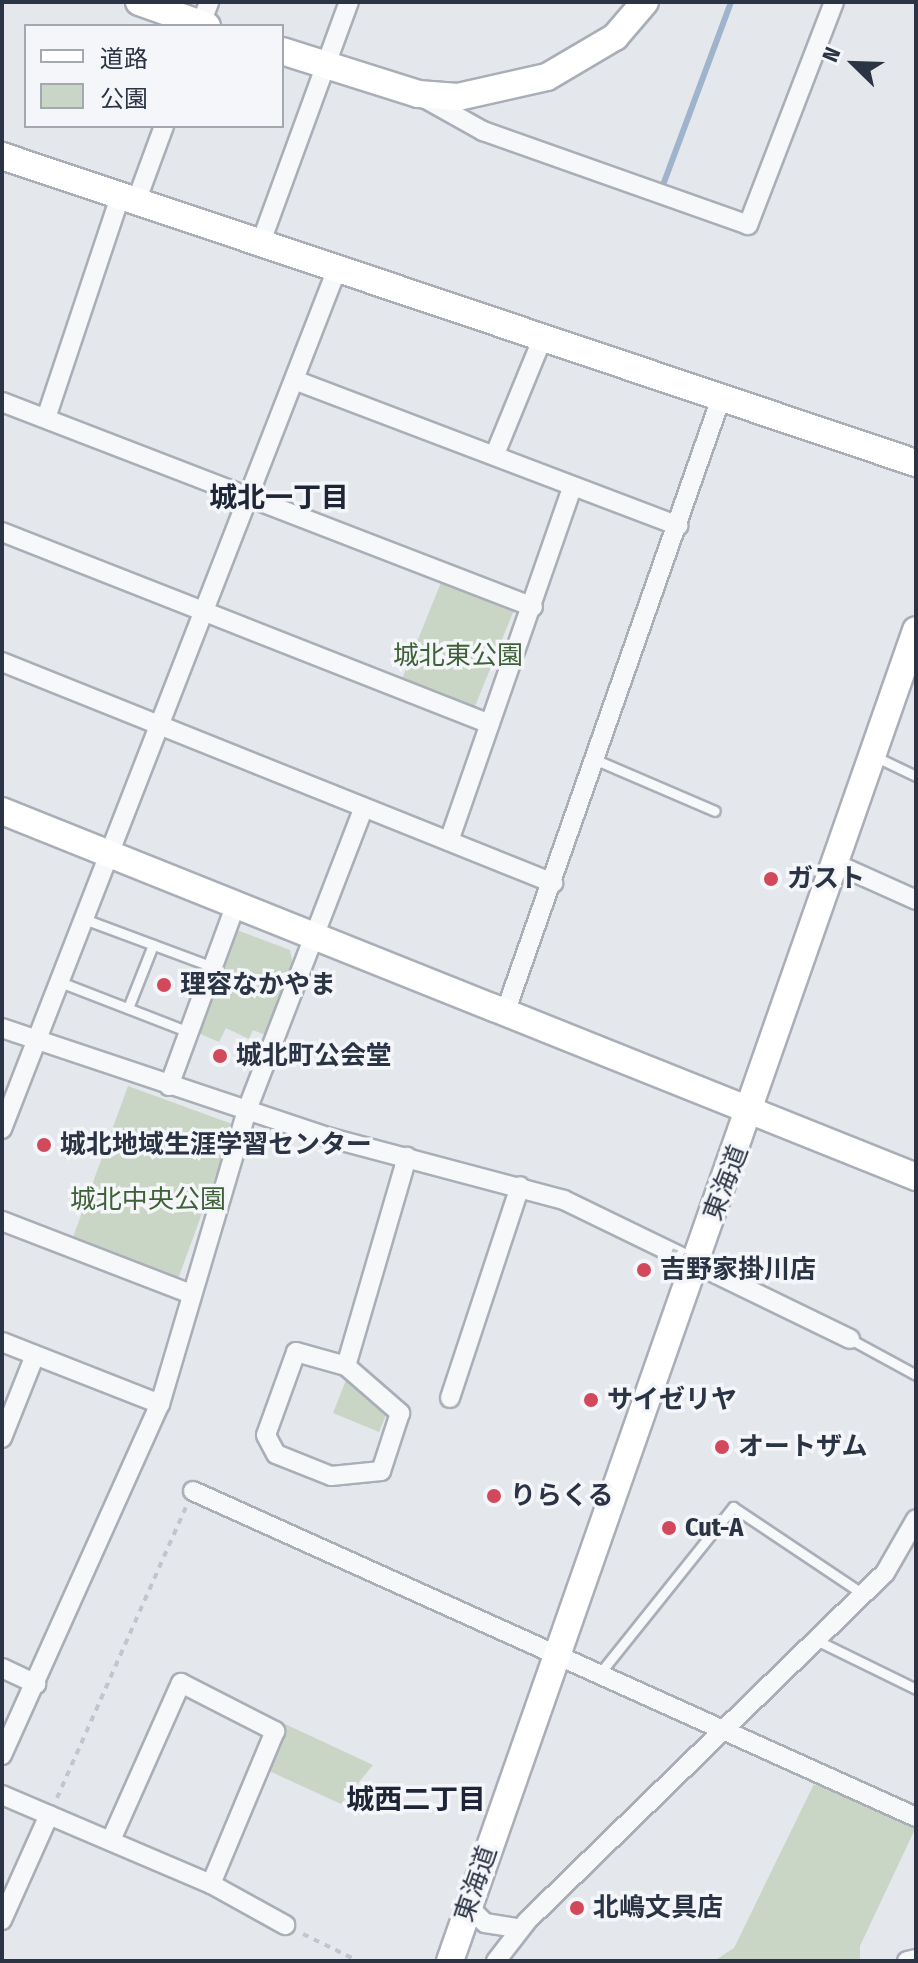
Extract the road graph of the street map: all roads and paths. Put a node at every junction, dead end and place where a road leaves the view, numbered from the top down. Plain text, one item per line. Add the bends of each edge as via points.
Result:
1 (139, 2) edge
2 (349, 2) edge
3 (645, 2) edge
4 (834, 2) edge
5 (204, 20) edge
6 (284, 52) edge
7 (326, 65) junction
8 (418, 94) junction
9 (163, 128) edge
10 (2, 156) edge
11 (128, 199) junction
12 (261, 242) junction
13 (337, 269) junction
14 (543, 337) junction
15 (297, 381) junction
16 (721, 398) junction
17 (2, 402) edge
18 (46, 418) junction
19 (495, 454) junction
20 (916, 463) edge
21 (572, 487) junction
22 (252, 495) junction
23 (678, 526) junction
24 (2, 532) edge
25 (533, 607) junction
26 (206, 611) junction
27 (916, 630) edge
28 (2, 662) edge
29 (490, 724) junction
30 (161, 726) junction
31 (874, 756) junction
32 (596, 760) junction
33 (916, 776) edge
34 (363, 809) junction
35 (715, 811) dead end
36 (4, 817) edge
37 (449, 841) junction
38 (110, 854) junction
39 (836, 864) junction
40 (553, 883) junction
41 (916, 900) edge
42 (236, 904) junction
43 (84, 919) junction
44 (313, 935) junction
45 (153, 945) junction
46 (213, 967) junction
47 (60, 982) junction
48 (128, 1008) junction
49 (506, 1010) junction
50 (2, 1028) edge
51 (189, 1032) junction
52 (37, 1039) junction
53 (169, 1086) junction
54 (753, 1109) junction
55 (247, 1110) junction
56 (2, 1129) edge
57 (407, 1157) junction
58 (916, 1177) edge
59 (520, 1186) junction
60 (2, 1221) edge
61 (672, 1250) dead end
62 (694, 1267) junction
63 (722, 1269) dead end
64 (191, 1294) junction
65 (850, 1339) joint
66 (2, 1342) edge
67 (35, 1355) junction
68 (346, 1366) junction
69 (916, 1375) edge
70 (450, 1398) dead end
71 (160, 1404) junction
72 (2, 1438) edge
73 (193, 1491) joint
74 (916, 1519) edge
75 (864, 1595) junction
76 (816, 1640) junction
77 (557, 1652) junction
78 (2, 1668) edge
79 (600, 1673) junction
80 (36, 1684) junction
81 (916, 1689) edge
82 (724, 1728) junction
83 (2, 1755) edge
84 (2, 1795) edge
85 (49, 1815) junction
86 (916, 1817) edge
87 (111, 1840) junction
88 (211, 1884) junction
89 (468, 1906) junction
90 (2, 1920) edge
91 (285, 1925) joint
92 (521, 1929) junction
93 (916, 1959) edge
94 (358, 1961) edge
95 (450, 1961) edge
96 (496, 1961) edge
97 (907, 1961) edge

1 - 5 street
2 - 7 street
3 - 8 street via 615,37 547,77 458,97
4 - 8 street via 748,225 483,131
6 - 7 street
7 - 8 street
7 - 12 street
9 - 11 street
10 - 11 street
11 - 12 street
11 - 18 street
12 - 13 street
13 - 14 street
13 - 15 street
14 - 16 street
14 - 19 street
15 - 19 street
15 - 22 street
16 - 20 street
16 - 23 street
17 - 18 street
18 - 22 street
19 - 21 street
21 - 23 street
21 - 25 street
22 - 25 street
22 - 26 street
23 - 32 street
24 - 26 street
25 - 29 street
26 - 29 street
26 - 30 street
27 - 31 street, 東海道
28 - 30 street
29 - 37 street
30 - 34 street
30 - 38 street
31 - 33 lane
31 - 39 street, 東海道
32 - 35 lane
32 - 40 street
34 - 37 street
34 - 44 street
36 - 38 street
37 - 40 street
38 - 42 street
38 - 43 street
39 - 41 street
39 - 54 street, 東海道
40 - 49 street
42 - 44 street
42 - 46 street
43 - 45 lane
43 - 47 street
44 - 49 street
44 - 55 street
45 - 46 lane
45 - 48 lane
46 - 51 street
47 - 48 lane
47 - 52 street
48 - 51 lane
49 - 54 street
50 - 52 street
51 - 53 street
52 - 53 street
52 - 56 street
53 - 55 street
54 - 58 street
54 - 62 street, 東海道
55 - 57 street
55 - 64 street
57 - 59 street
57 - 68 street
59 - 62 street
59 - 70 street
60 - 64 street
61 - 63 path, bridge
62 - 65 street
62 - 77 street, 東海道
64 - 71 street
65 - 69 lane
66 - 67 street
67 - 71 street
67 - 72 street
68 - 68 street via 296,1352 266,1435 276,1454 331,1476 381,1471 400,1413
71 - 80 street
73 - 77 street
73 - 85 path
74 - 75 street
75 - 76 street
75 - 79 lane via 733,1507
76 - 81 lane
76 - 82 street
77 - 79 street
77 - 89 street, 東海道
78 - 80 street
79 - 82 street
80 - 83 street
82 - 86 street
82 - 92 street
84 - 85 street
85 - 87 street
85 - 90 street
87 - 88 street
87 - 88 street via 181,1683 275,1731
88 - 91 street
89 - 92 street via 485,1923
89 - 95 street, 東海道
91 - 94 path
92 - 96 street
93 - 97 street

